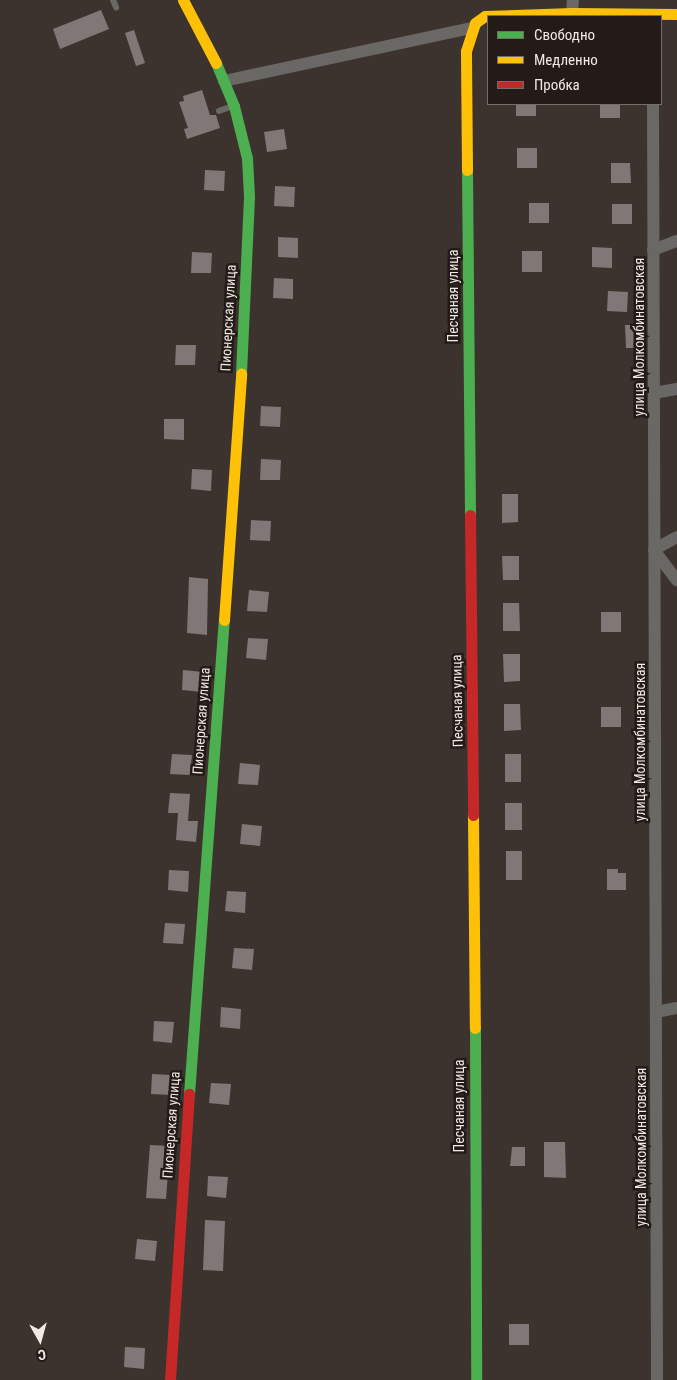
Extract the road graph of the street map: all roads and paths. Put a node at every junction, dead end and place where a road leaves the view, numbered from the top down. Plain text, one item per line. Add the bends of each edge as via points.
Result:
1 (113, 0) edge
2 (183, 0) edge
3 (572, 6) edge
4 (116, 7) dead end
5 (677, 14) edge
6 (492, 15) edge
7 (653, 15) edge
8 (487, 16) edge
9 (473, 26) junction
10 (222, 75) junction
11 (653, 105) edge
12 (234, 106) junction
13 (219, 111) dead end
14 (677, 241) edge
15 (654, 250) junction
16 (677, 389) edge
17 (654, 393) junction
18 (677, 537) edge
19 (654, 550) junction
20 (677, 580) edge
21 (677, 1008) edge
22 (656, 1012) junction
23 (170, 1380) edge
24 (476, 1380) edge
25 (657, 1380) edge

1 - 4 lane
2 - 10 street, Пионерская улица
3 - 6 street
3 - 7 street
5 - 7 street
8 - 9 street
9 - 10 street
9 - 24 street, Песчаная улица via 465,69
10 - 12 street, Пионерская улица
11 - 15 street, улица Молкомбинатовская
12 - 13 lane
12 - 23 street, Пионерская улица via 247,158 249,190 237,452
14 - 15 street
15 - 17 street, улица Молкомбинатовская
16 - 17 street
17 - 19 street, улица Молкомбинатовская
18 - 19 street
19 - 20 street
19 - 22 street, улица Молкомбинатовская
21 - 22 street
22 - 25 street, улица Молкомбинатовская

